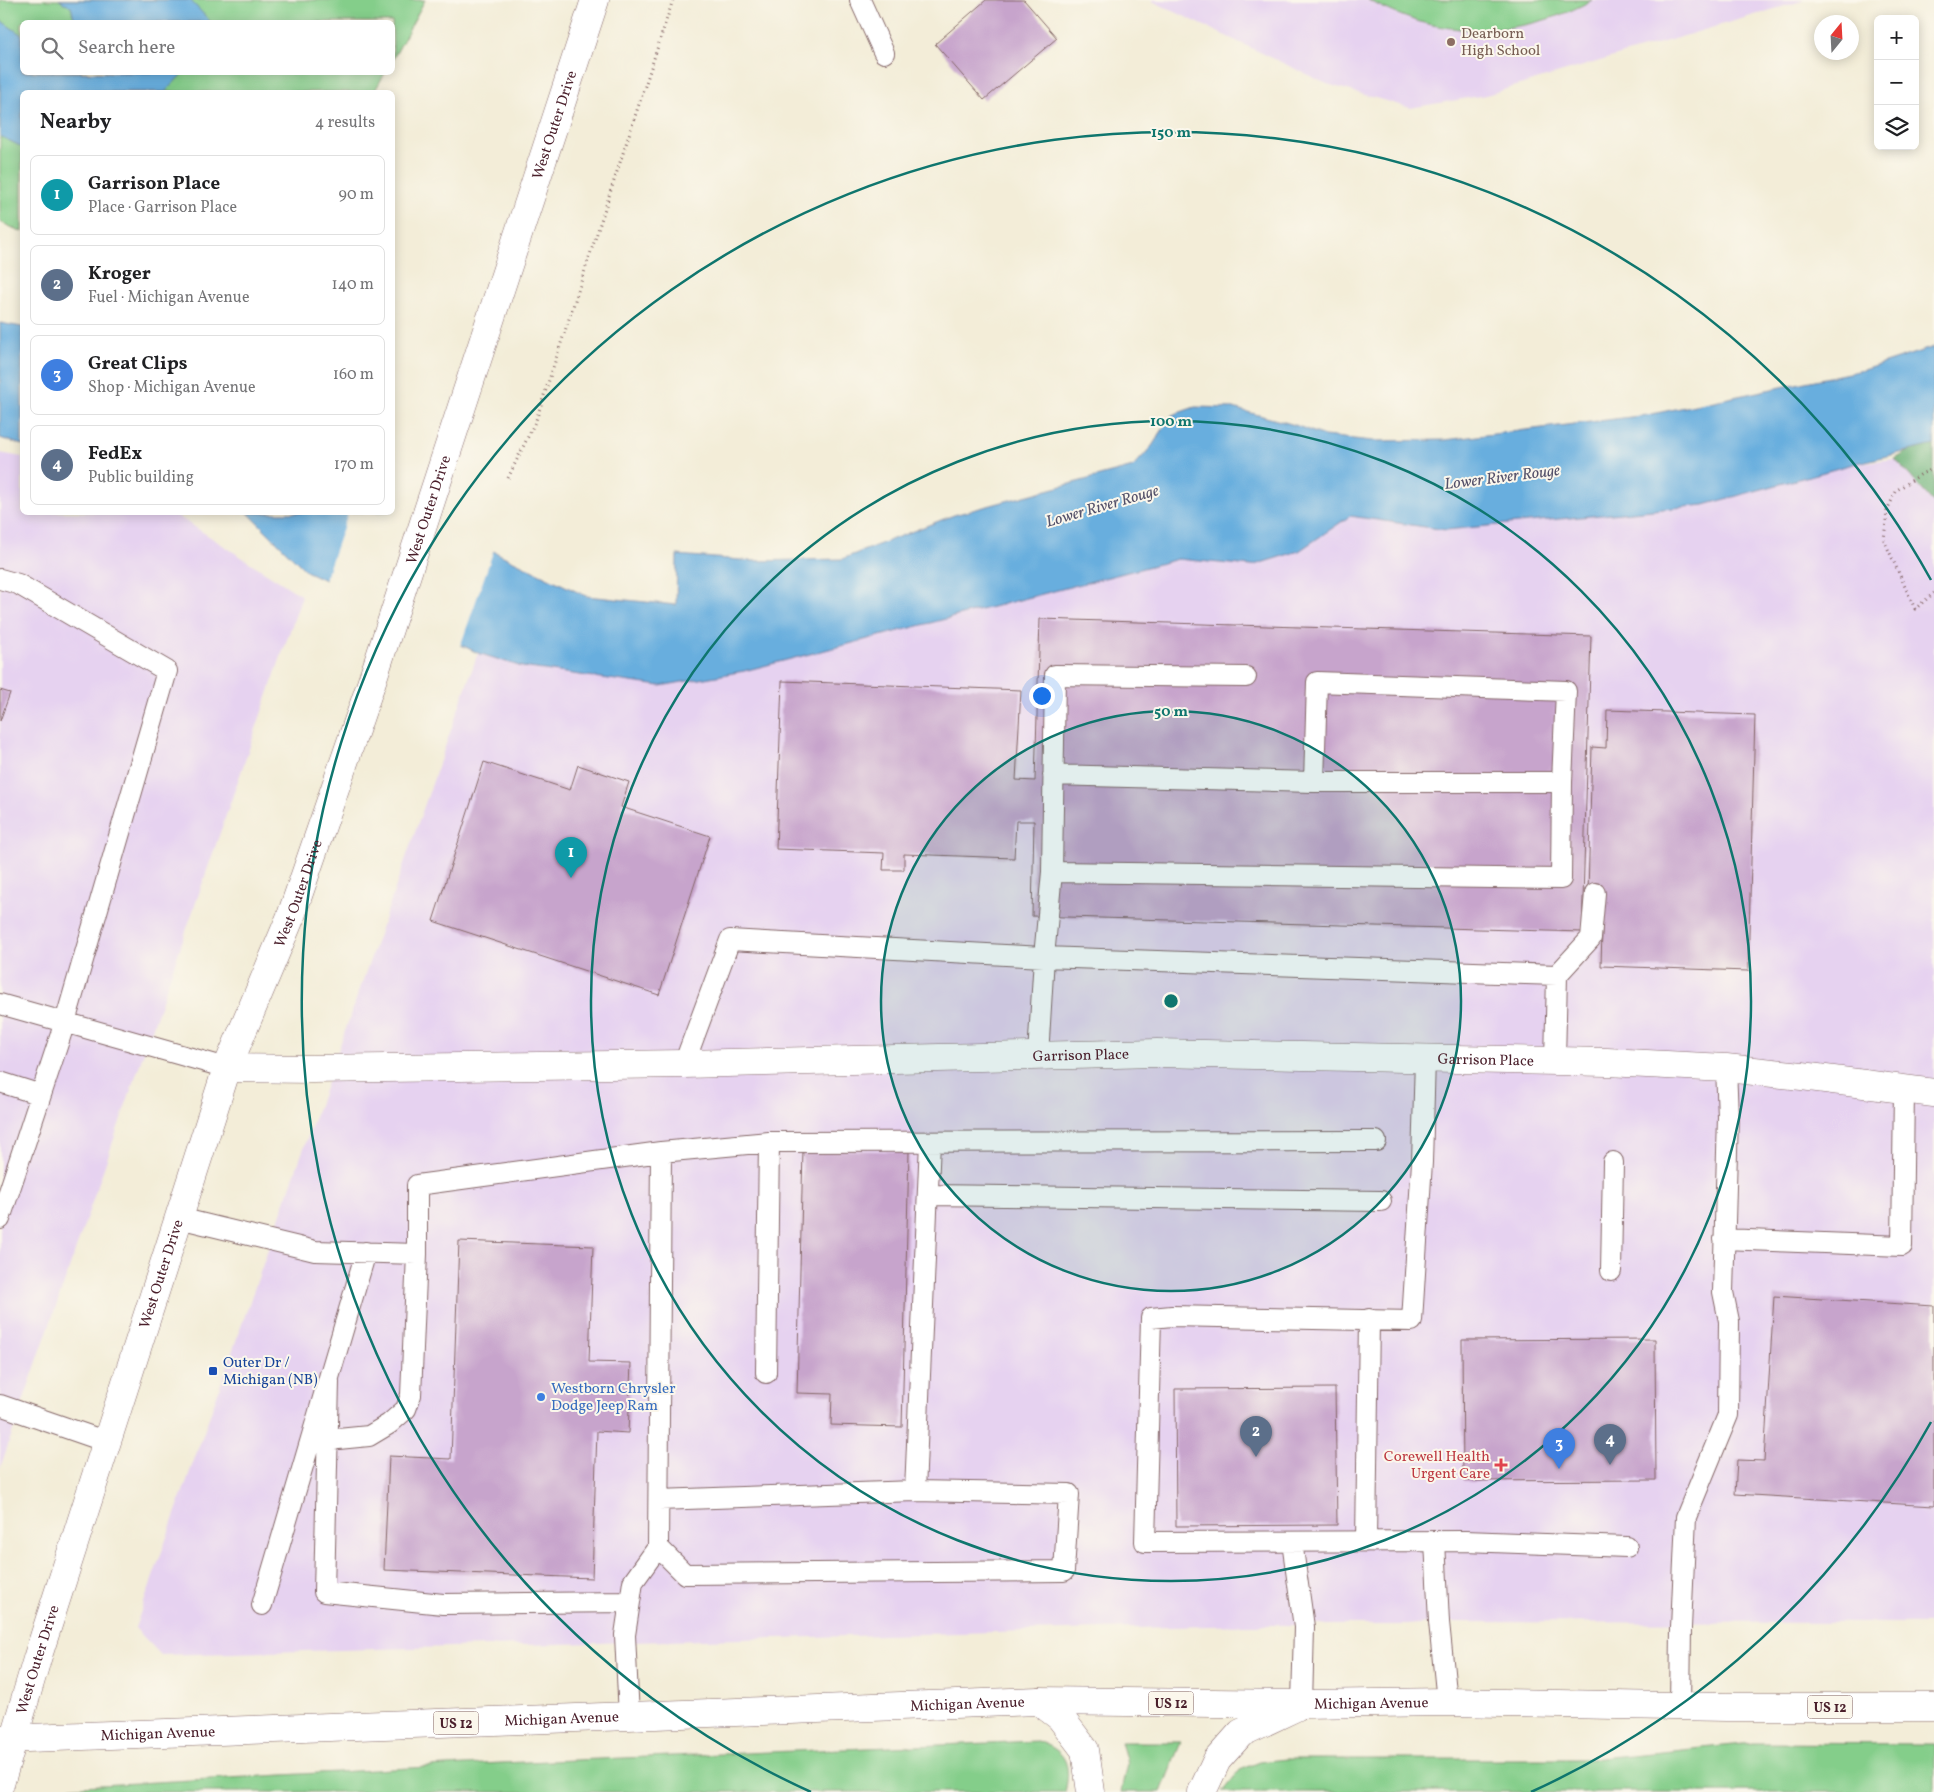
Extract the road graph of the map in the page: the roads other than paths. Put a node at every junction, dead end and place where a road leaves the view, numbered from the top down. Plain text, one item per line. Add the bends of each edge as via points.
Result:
1 (595, 0) edge
2 (860, 0) edge
3 (884, 53) dead end
4 (0, 579) edge
5 (1246, 677) dead end
6 (1053, 775) junction
7 (1314, 782) junction
8 (1562, 782) junction
9 (1052, 872) junction
10 (1595, 893) dead end
11 (1044, 957) junction
12 (1557, 975) junction
13 (0, 1004) edge
14 (64, 1022) junction
15 (1038, 1056) junction
16 (1426, 1059) junction
17 (1555, 1061) junction
18 (684, 1064) junction
19 (226, 1068) junction
20 (1726, 1068) junction
21 (0, 1082) edge
22 (1904, 1089) junction
23 (1934, 1093) edge
24 (41, 1095) junction
25 (1376, 1141) dead end
26 (769, 1142) junction
27 (930, 1142) junction
28 (661, 1152) junction
29 (1613, 1162) dead end
30 (5, 1189) edge
31 (929, 1195) junction
32 (1381, 1201) dead end
33 (179, 1218) junction
34 (0, 1219) edge
35 (1724, 1238) junction
36 (366, 1252) junction
37 (417, 1254) junction
38 (1611, 1271) dead end
39 (1369, 1320) junction
40 (766, 1373) dead end
41 (329, 1381) junction
42 (0, 1405) edge
43 (328, 1440) junction
44 (107, 1442) junction
45 (915, 1491) junction
46 (659, 1500) junction
47 (1436, 1541) junction
48 (1292, 1542) junction
49 (1366, 1542) junction
50 (658, 1547) junction
51 (1626, 1547) dead end
52 (630, 1602) junction
53 (262, 1606) dead end
54 (1039, 1702) junction
55 (1447, 1702) junction
56 (1302, 1704) junction
57 (1680, 1707) junction
58 (1934, 1707) edge
59 (629, 1716) junction
60 (7, 1739) edge
61 (0, 1784) edge
62 (1091, 1792) edge
63 (1202, 1792) edge

1 - 19 main road, West Outer Drive via 372,681 291,916
2 - 3 lane
4 - 14 lane via 18,584 167,671
5 - 6 lane via 1055,674
6 - 7 lane
6 - 9 lane
7 - 8 lane
7 - 8 lane via 1317,682 1566,691
8 - 9 lane via 1561,879
9 - 11 lane
10 - 12 lane via 1591,938
11 - 12 lane
11 - 15 lane
11 - 18 lane via 730,940
12 - 17 lane
13 - 14 lane
14 - 19 lane
14 - 24 lane
15 - 16 main road, Garrison Place via 1157,1054
15 - 18 main road, Garrison Place
16 - 17 main road, Garrison Place
16 - 39 lane via 1412,1321
17 - 20 main road, Garrison Place
18 - 19 main road, Garrison Place
19 - 33 main road, West Outer Drive
20 - 22 main road, Garrison Place
20 - 35 lane via 1728,1117
21 - 24 lane
22 - 23 main road, Garrison Place
22 - 35 lane via 1902,1246
24 - 30 lane
25 - 27 lane
26 - 27 lane
26 - 28 lane
26 - 40 lane
27 - 31 lane
28 - 37 lane via 417,1185
28 - 46 lane
29 - 38 lane
30 - 34 lane
31 - 32 lane
31 - 45 lane
33 - 36 lane via 315,1251
33 - 44 main road, West Outer Drive
35 - 57 lane via 1722,1292 1729,1320 1728,1415 1686,1516
36 - 37 lane
36 - 41 lane
37 - 43 lane via 411,1395 406,1408 369,1436
39 - 48 lane via 1151,1318 1145,1542
39 - 49 lane
41 - 43 lane
41 - 53 lane
42 - 44 lane
43 - 52 lane via 324,1592 444,1604
44 - 60 main road, West Outer Drive via 40,1650
45 - 46 lane
45 - 50 lane via 1068,1494 1064,1571 685,1574
46 - 50 lane
47 - 49 lane
47 - 51 lane
47 - 55 lane
48 - 49 lane
48 - 56 lane via 1304,1627
50 - 52 lane via 633,1582
52 - 59 lane via 625,1635
54 - 56 main road, Michigan Avenue / US 12
54 - 59 main road, Michigan Avenue / US 12
54 - 62 main road via 1060,1717 1085,1750
55 - 56 main road, Michigan Avenue / US 12
55 - 57 main road, Michigan Avenue / US 12
56 - 63 main road via 1241,1734 1217,1760
57 - 58 main road, Michigan Avenue / US 12
59 - 60 main road, Michigan Avenue / US 12
60 - 61 main road, West Outer Drive

